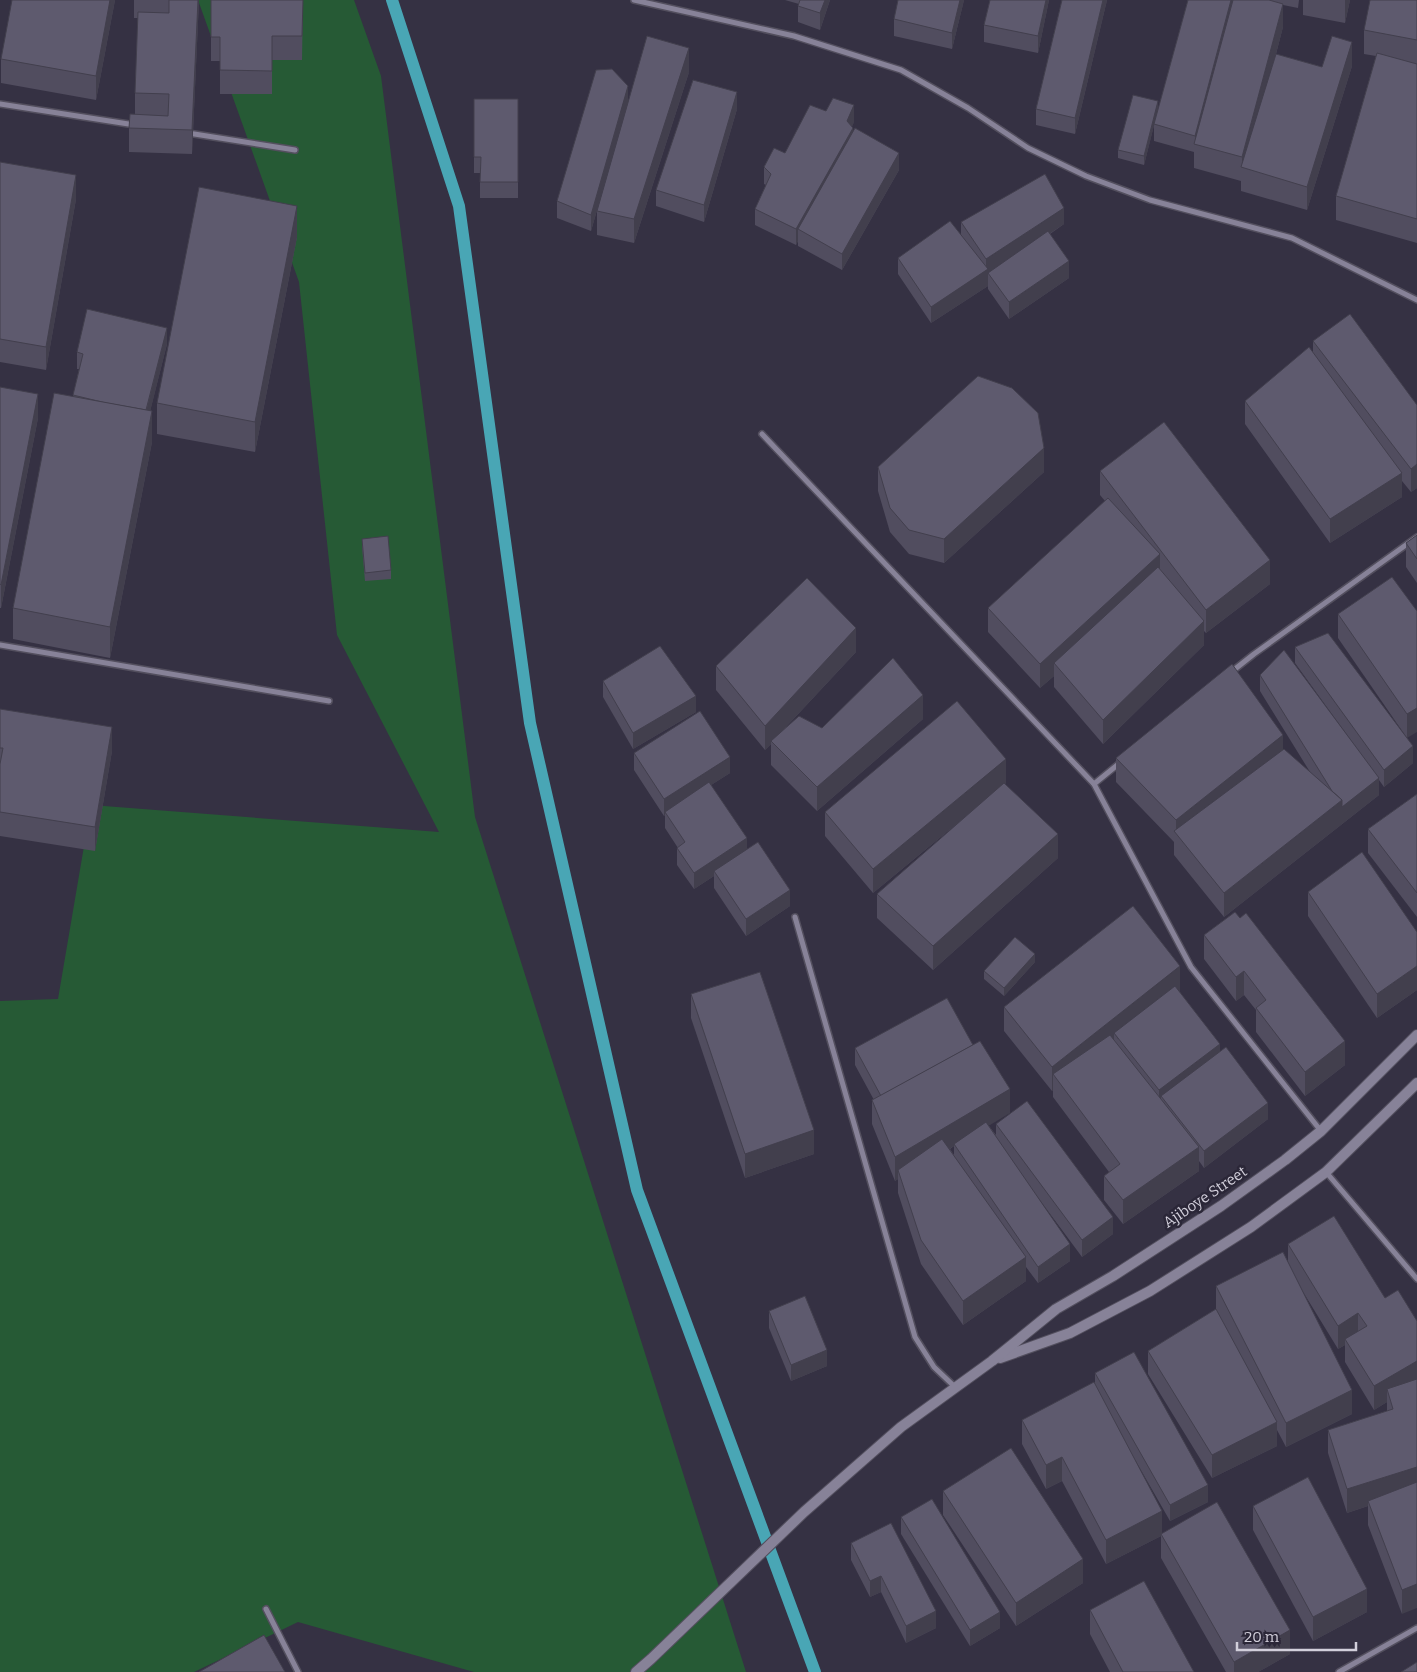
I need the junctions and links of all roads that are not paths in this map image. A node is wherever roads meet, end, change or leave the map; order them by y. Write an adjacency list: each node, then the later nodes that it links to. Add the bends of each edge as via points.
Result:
1 (634, 0): 6 (street, via 794,36 901,70 968,108 1028,148 1086,176 1150,200 1292,238)
2 (0, 104): 3 (street)
3 (138, 126)
4 (177, 132): 5 (street)
5 (295, 150)
6 (1417, 300)
7 (762, 434): 13 (street)
8 (1417, 538): 10 (street)
9 (0, 645): 11 (street)
10 (1223, 678)
11 (329, 701)
12 (1124, 759): 13 (street)
13 (1094, 784): 17 (street, via 1191,967)
14 (794, 917): 21 (street, via 915,1337 934,1367)
15 (1417, 1035): 17 (street, Ajiboye Street)
16 (1417, 1083): 18 (street, Ajiboye Street)
17 (1321, 1131): 20 (street, Ajiboye Street, via 1222,1206 1056,1309)
18 (1326, 1172): 19 (street); 20 (street, Ajiboye Street, via 1251,1227 1150,1291 1070,1333)
19 (1417, 1279)
20 (992, 1361): 21 (street, Ajiboye Street)
21 (955, 1387): 25 (street, Ajiboye Street, via 901,1427 804,1512)
22 (266, 1609): 24 (street)
23 (1417, 1628): 26 (street)
24 (298, 1672)
25 (636, 1672)
26 (1339, 1672)

